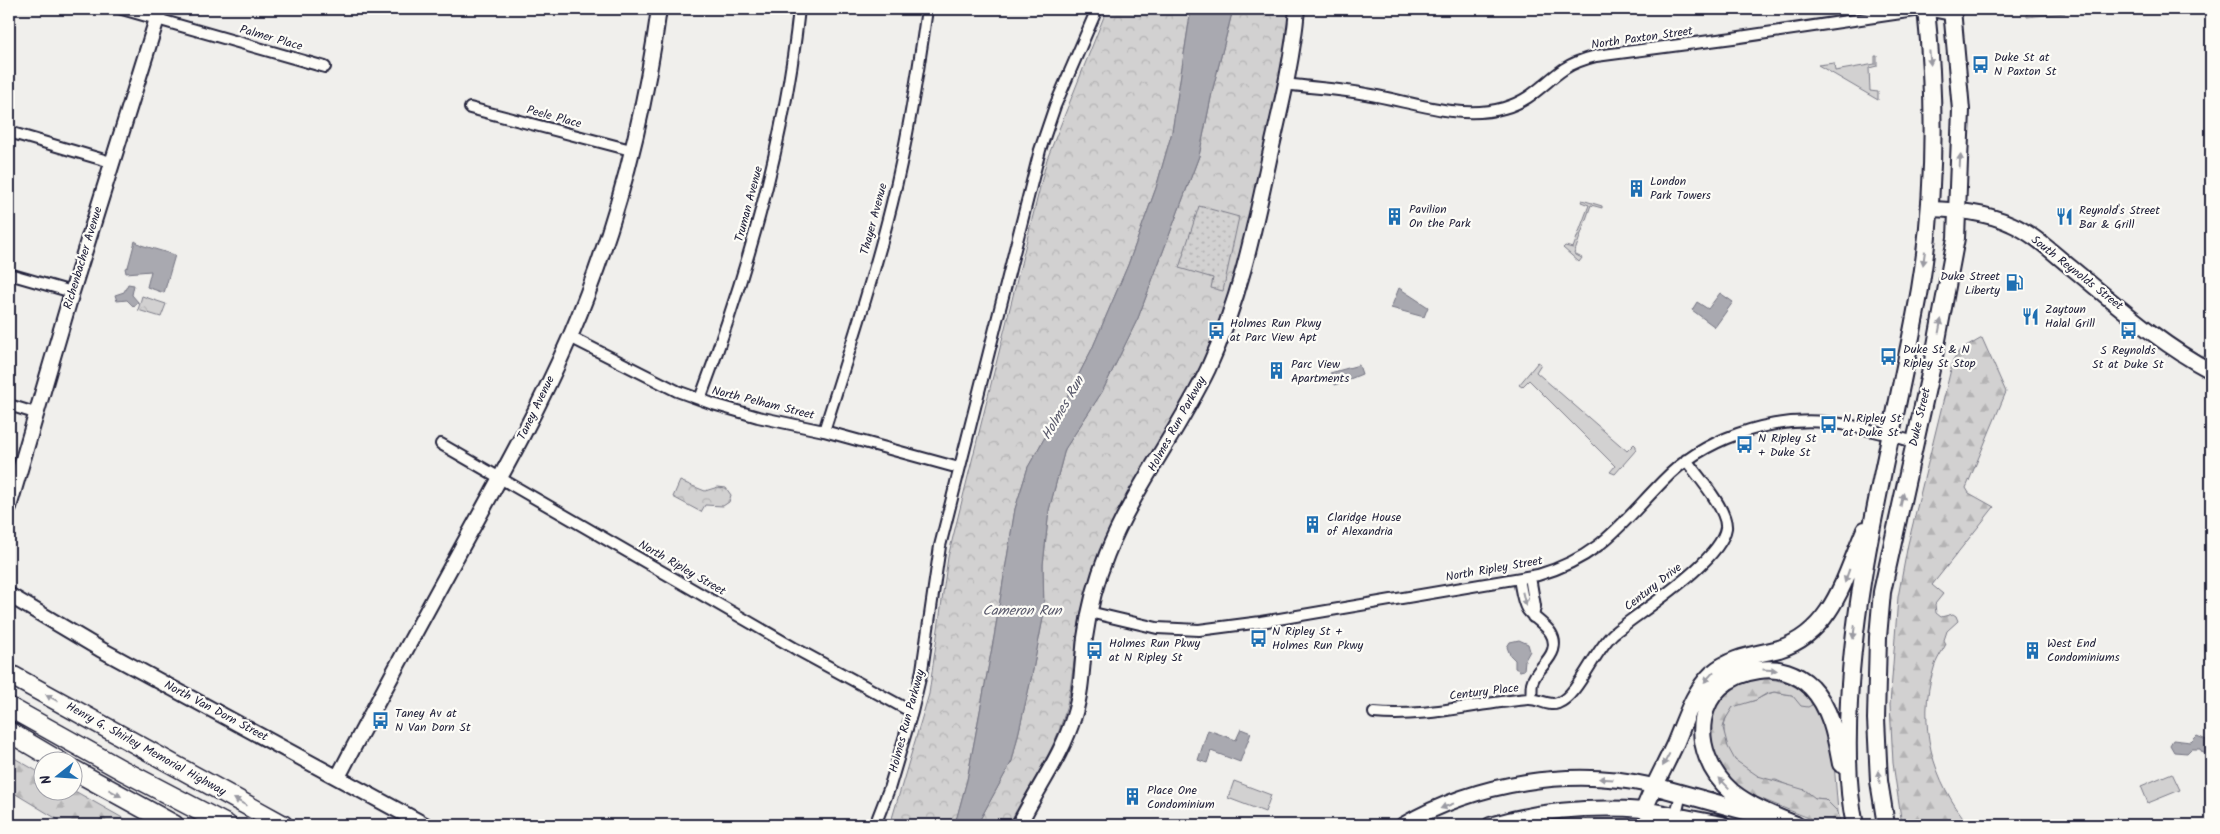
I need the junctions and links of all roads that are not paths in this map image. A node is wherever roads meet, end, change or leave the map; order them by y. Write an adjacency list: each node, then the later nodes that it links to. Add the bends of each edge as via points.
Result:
1 (122, 9): 10 (street, Palmer Place)
2 (659, 9): 15 (street, Taney Avenue, via 647,85)
3 (799, 9): 23 (street, Truman Avenue, via 789,84 763,204)
4 (926, 9): 26 (street, Thayer Avenue, via 913,102 892,203)
5 (1097, 9): 31 (street, Holmes Run Parkway, via 1055,106 1040,150)
6 (1298, 9): 12 (street, Holmes Run Parkway)
7 (1926, 9): 8 (street, North Paxton Street); 9 (street, North Paxton Street); 17 (main road, Duke Street, one-way to 17, via 1934,132)
8 (1884, 12): 12 (street, North Paxton Street, via 1596,56 1563,69 1528,98 1483,112 1446,110 1364,93)
9 (1952, 12): 18 (main road, Duke Street, one-way to 9, via 1961,110)
10 (158, 13): 11 (street, Palmer Place); 16 (street, Richenbacher Avenue)
11 (325, 67)
12 (1286, 84): 38 (street, Holmes Run Parkway, via 1251,248 1226,325 1195,396 1121,524 1101,571)
13 (470, 108): 15 (street, Peele Place)
14 (9, 132): 16 (street)
15 (631, 150): 21 (street, Taney Avenue, via 607,234)
16 (111, 162): 20 (street, Richenbacher Avenue)
17 (1929, 209): 18 (street, South Reynolds Street); 27 (main road, Duke Street, one-way to 27, via 1920,290)
18 (1958, 210): 22 (street, South Reynolds Street, via 1995,217 2025,232 2165,343); 28 (main road, Duke Street, one-way to 18, via 1948,287)
19 (9, 274): 20 (street)
20 (72, 292): 25 (street, Richenbacher Avenue)
21 (570, 337): 23 (street, North Pelham Street, via 677,391); 32 (street, Taney Avenue)
22 (2211, 371)
23 (700, 399): 26 (street, North Pelham Street, via 758,417)
24 (9, 405): 25 (street)
25 (38, 414): 34 (street, Richenbacher Avenue)
26 (824, 431): 31 (street, North Pelham Street)
27 (1890, 435): 28 (street, North Ripley Street); 30 (street, North Ripley Street, via 1825,422 1793,422 1737,434); 33 (main road, Duke Street)
28 (1915, 442): 66 (main road, Duke Street, one-way to 28, via 1877,748 1878,637 1882,592)
29 (441, 444): 32 (street, North Ripley Street)
30 (1686, 460): 35 (street, North Ripley Street, via 1611,538 1579,560); 41 (street, Century Drive, via 1724,516 1726,526 1719,542 1690,575 1612,635 1563,701 1555,704)
31 (959, 468): 43 (street, Holmes Run Parkway, via 935,568 922,670)
32 (500, 477): 43 (street, North Ripley Street, via 796,649); 48 (street, Taney Avenue)
33 (1878, 498): 49 (main road, one-way to 49, via 1843,586 1827,616 1790,644 1738,659 1714,672 1694,701); 53 (main road, Duke Street, one-way to 53, via 1854,633 1850,677 1848,749)
34 (9, 507)
35 (1530, 577): 36 (street, North Ripley Street); 39 (street, via 1535,606)
36 (1519, 579): 38 (street, North Ripley Street, via 1199,630 1157,628); 39 (street, Century Place, one-way to 39, via 1526,607)
37 (9, 595): 48 (street, North Van Dorn Street, via 100,649)
38 (1089, 612): 60 (street, Holmes Run Parkway, via 1075,714 1059,756)
39 (1533, 617): 41 (street, Century Place, via 1550,631 1553,650 1532,682)
40 (9, 674): 57 (highway, Henry G. Shirley Memorial Highway, one-way to 40)
41 (1531, 699): 44 (street, Century Place, via 1399,716)
42 (9, 707): 56 (highway)
43 (912, 712): 59 (street, Holmes Run Parkway)
44 (1374, 713)
45 (9, 732): 46 (highway)
46 (43, 752)
47 (82, 774): 55 (highway, one-way to 55)
48 (338, 777): 58 (street, North Van Dorn Street)
49 (1654, 786): 50 (main road); 51 (main road); 61 (street, one-way to 61, via 1627,780 1555,778 1486,791)
50 (1681, 793): 52 (street); 64 (main road)
51 (1644, 810): 52 (main road); 62 (street, via 1565,810)
52 (1675, 820): 54 (main road)
53 (1854, 822): 65 (main road, one-way to 53, via 1752,806 1733,792 1706,757 1702,729 1707,705 1721,686 1740,674 1770,668 1790,673 1812,689 1831,721)
54 (1709, 823): 63 (main road)
55 (174, 825)
56 (227, 825)
57 (283, 825)
58 (425, 825)
59 (875, 825)
60 (1019, 825)
61 (1403, 825)
62 (1490, 825)
63 (1722, 825)
64 (1791, 825)
65 (1796, 825)
66 (1886, 825)

